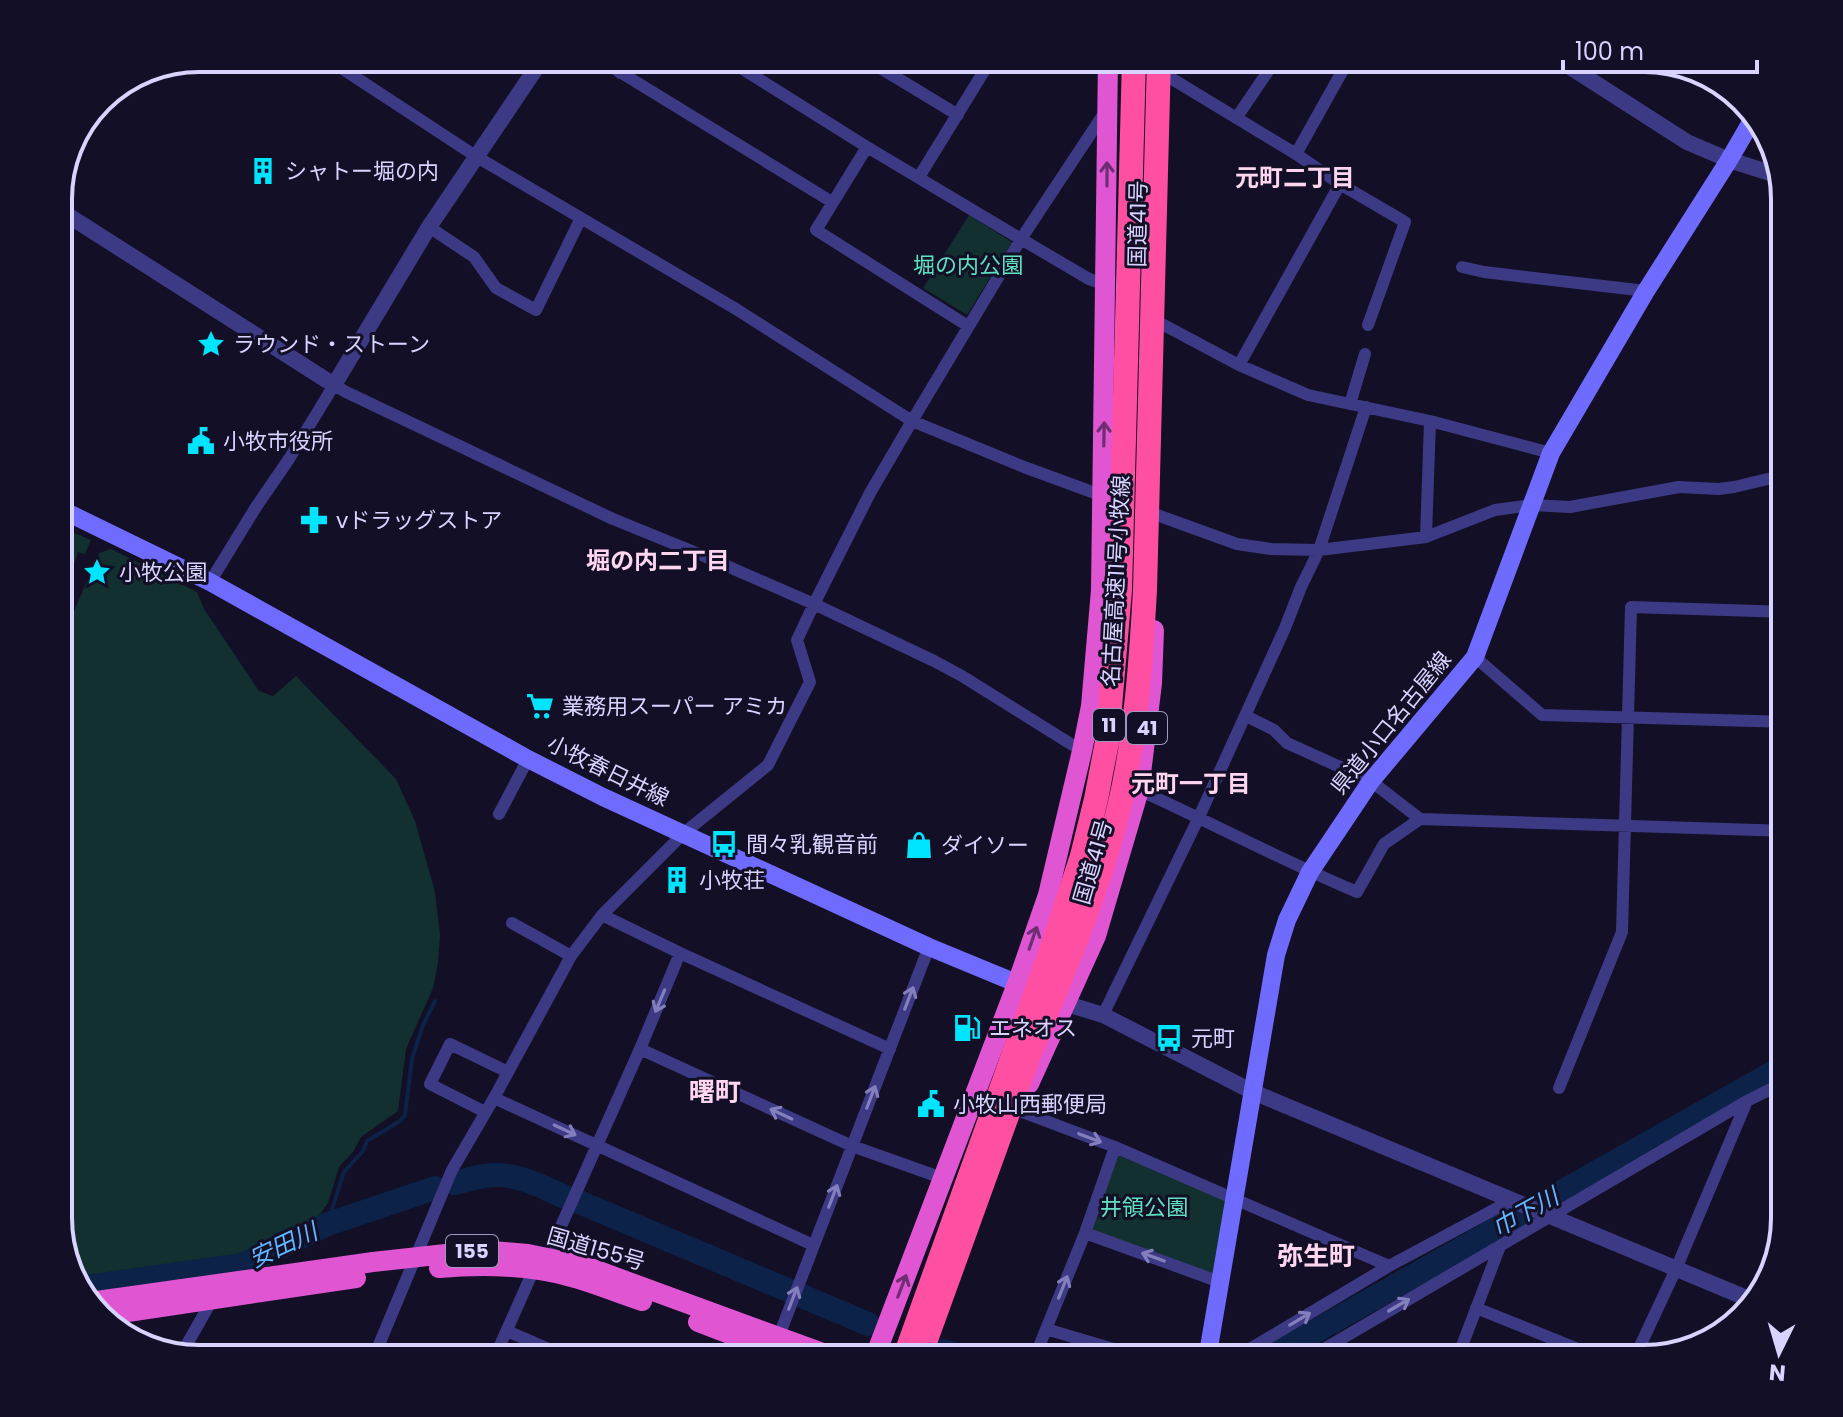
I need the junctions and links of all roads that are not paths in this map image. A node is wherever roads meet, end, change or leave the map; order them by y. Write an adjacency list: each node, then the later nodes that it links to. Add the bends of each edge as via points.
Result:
1 (347, 72): 22 (street)
2 (534, 72): 22 (street)
3 (747, 72): 20 (street)
4 (887, 72): 17 (street)
5 (984, 72): 17 (street)
6 (1108, 72): 16 (highway, 国道41号)
7 (1134, 72): 120 (highway, 名古屋高速11号小牧線 / 11, bridge, via 1122,560 1107,742 1082,856 1055,939)
8 (1161, 72): 81 (highway, bridge, via 1142,171 1132,564 1114,779 1091,873)
9 (1163, 72): 35 (highway, 国道41号 / 41)
10 (1163, 72): 81 (highway, 名古屋高速11号小牧線 / 11, bridge, via 1143,638 1130,745 1102,866)
11 (1176, 72): 18 (street)
12 (1268, 72): 18 (street)
13 (1342, 72): 21 (street)
14 (1578, 72): 23 (street, via 1687,142)
15 (620, 73): 27 (street)
16 (1107, 109): 31 (street); 33 (highway, 国道41号, one-way to 16)
17 (958, 115): 25 (street)
18 (1237, 117): 21 (street)
19 (1748, 127): 23 (main road, 県道小口名古屋線)
20 (867, 147): 25 (street); 27 (street)
21 (1296, 154): 26 (street)
22 (477, 157): 29 (street); 30 (street)
23 (1729, 160): 24 (street); 34 (main road, 県道小口名古屋線)
24 (1768, 172)
25 (919, 177): 31 (street)
26 (1340, 184): 36 (street, via 1405,222); 39 (street)
27 (832, 202): 37 (street, via 816,230)
28 (72, 218): 40 (street)
29 (581, 218): 30 (street, via 536,310 496,288 474,257); 43 (street)
30 (429, 227): 40 (street)
31 (1021, 239): 33 (street); 37 (street)
32 (1462, 267): 34 (street)
33 (1106, 285): 47 (highway, 国道41号, one-way to 33)
34 (1646, 291): 45 (main road, 県道小口名古屋線)
35 (1160, 323): 39 (street); 50 (highway, 国道41号 / 41)
36 (1368, 325)
37 (968, 326): 43 (street)
38 (1365, 354): 41 (street)
39 (1239, 365): 41 (street, via 1308,395)
40 (334, 385): 53 (street); 54 (street, via 613,519)
41 (1350, 404): 42 (street)
42 (1366, 407): 44 (street); 52 (street)
43 (912, 421): 47 (street); 54 (street)
44 (1430, 421): 45 (street); 51 (street)
45 (1551, 453): 48 (main road, 県道小口名古屋線)
46 (1771, 478): 48 (street, via 1719,489 1679,487 1570,507)
47 (1103, 496): 60 (highway, 国道41号, via 1101,590)
48 (1531, 505): 51 (street, via 1495,510); 56 (main road, 県道小口名古屋線)
49 (72, 515): 53 (main road, 小牧春日井線)
50 (1157, 515): 52 (street, via 1237,544); 63 (highway, 国道41号 / 41, via 1152,683)
51 (1426, 537): 52 (street)
52 (1319, 550): 57 (street)
53 (210, 582): 61 (main road, 小牧春日井線)
54 (814, 604): 60 (street, via 953,671); 69 (street, via 797,640 810,682 768,765)
55 (1771, 612): 58 (street, via 1631,607)
56 (1475, 657): 58 (street, via 1542,715); 62 (main road, 県道小口名古屋線)
57 (1246, 716): 62 (street, via 1287,743); 65 (street)
58 (1627, 717): 59 (street); 67 (street)
59 (1771, 722)
60 (1082, 751): 76 (highway, 国道41号, one-way to 60, via 1048,895)
61 (528, 759): 64 (street); 69 (main road, 小牧春日井線)
62 (1371, 781): 66 (street); 70 (main road, 県道小口名古屋線)
63 (1139, 790): 65 (street); 77 (highway, 国道41号 / 41, via 1096,936)
64 (499, 814)
65 (1199, 817): 70 (street); 78 (street)
66 (1420, 819): 67 (street); 70 (street, via 1384,844 1357,892)
67 (1625, 826): 68 (street); 83 (street, via 1622,932)
68 (1771, 831)
69 (684, 833): 71 (street); 73 (main road, 小牧春日井線)
70 (1310, 872): 85 (main road, 県道小口名古屋線, via 1276,955)
71 (602, 915): 74 (street); 75 (street)
72 (512, 923): 75 (street)
73 (929, 947): 76 (main road, 小牧春日井線); 80 (street, one-way to 73)
74 (680, 953): 79 (street, one-way to 79); 80 (street)
75 (571, 956): 82 (street)
76 (1017, 984): 77 (main road, 小牧春日井線); 93 (highway, 国道41号)
77 (1067, 1004): 78 (street); 88 (highway, 国道41号 / 41)
78 (1103, 1015): 85 (street)
79 (640, 1049): 90 (street); 91 (street, one-way to 79)
80 (890, 1049): 91 (street, one-way to 80)
81 (1028, 1058): 121 (highway, 名古屋高速11号小牧線 / 11)
82 (508, 1072): 86 (street); 89 (street, via 450,1044 430,1084)
83 (1559, 1088)
84 (1771, 1089): 87 (street)
85 (1253, 1092): 94 (main road, 県道小口名古屋線); 95 (street)
86 (494, 1098): 89 (street); 90 (street, one-way to 90)
87 (1747, 1101): 96 (street); 103 (street)
88 (1017, 1110): 92 (street, one-way to 92); 122 (highway, 国道41号 / 41)
89 (485, 1112): 100 (street, via 452,1170)
90 (596, 1145): 98 (street); 101 (street)
91 (852, 1146): 93 (street); 98 (street, one-way to 91)
92 (1115, 1147): 94 (street); 97 (street)
93 (942, 1178): 119 (highway, 国道41号, one-way to 93)
94 (1235, 1198): 102 (street); 104 (main road, 県道小口名古屋線)
95 (1512, 1200): 96 (street); 102 (street)
96 (1551, 1217): 99 (street); 103 (street)
97 (1085, 1233): 104 (street, one-way to 97); 110 (street, one-way to 97)
98 (813, 1245): 118 (street, one-way to 98)
99 (1500, 1246): 108 (street); 127 (street, one-way to 99)
100 (411, 1264): 101 (highway, 国道155号 / 155, via 482,1250); 106 (highway, 国道155号 / 155); 107 (highway, 国道155号 / 155); 114 (street)
101 (541, 1266): 111 (street); 117 (highway, 国道155号 / 155, via 585,1266)
102 (1389, 1266): 126 (street, one-way to 102)
103 (1676, 1269): 105 (street); 131 (street)
104 (1220, 1282): 125 (main road, 県道小口名古屋線)
105 (1743, 1297)
106 (103, 1300)
107 (212, 1300): 109 (highway, 国道155号 / 155); 113 (street)
108 (1476, 1308): 112 (street); 128 (street)
109 (116, 1314)
110 (1046, 1329): 123 (street); 124 (street)
111 (507, 1331): 115 (street); 116 (street)
112 (1559, 1341): 129 (street); 130 (street)
113 (187, 1344)
114 (379, 1345)
115 (500, 1345)
116 (540, 1345)
117 (765, 1345)
118 (776, 1345)
119 (879, 1345)
120 (909, 1345)
121 (924, 1345)
122 (931, 1345)
123 (1040, 1345)
124 (1100, 1345)
125 (1209, 1345)
126 (1256, 1345)
127 (1331, 1345)
128 (1462, 1345)
129 (1557, 1345)
130 (1569, 1345)
131 (1641, 1345)

